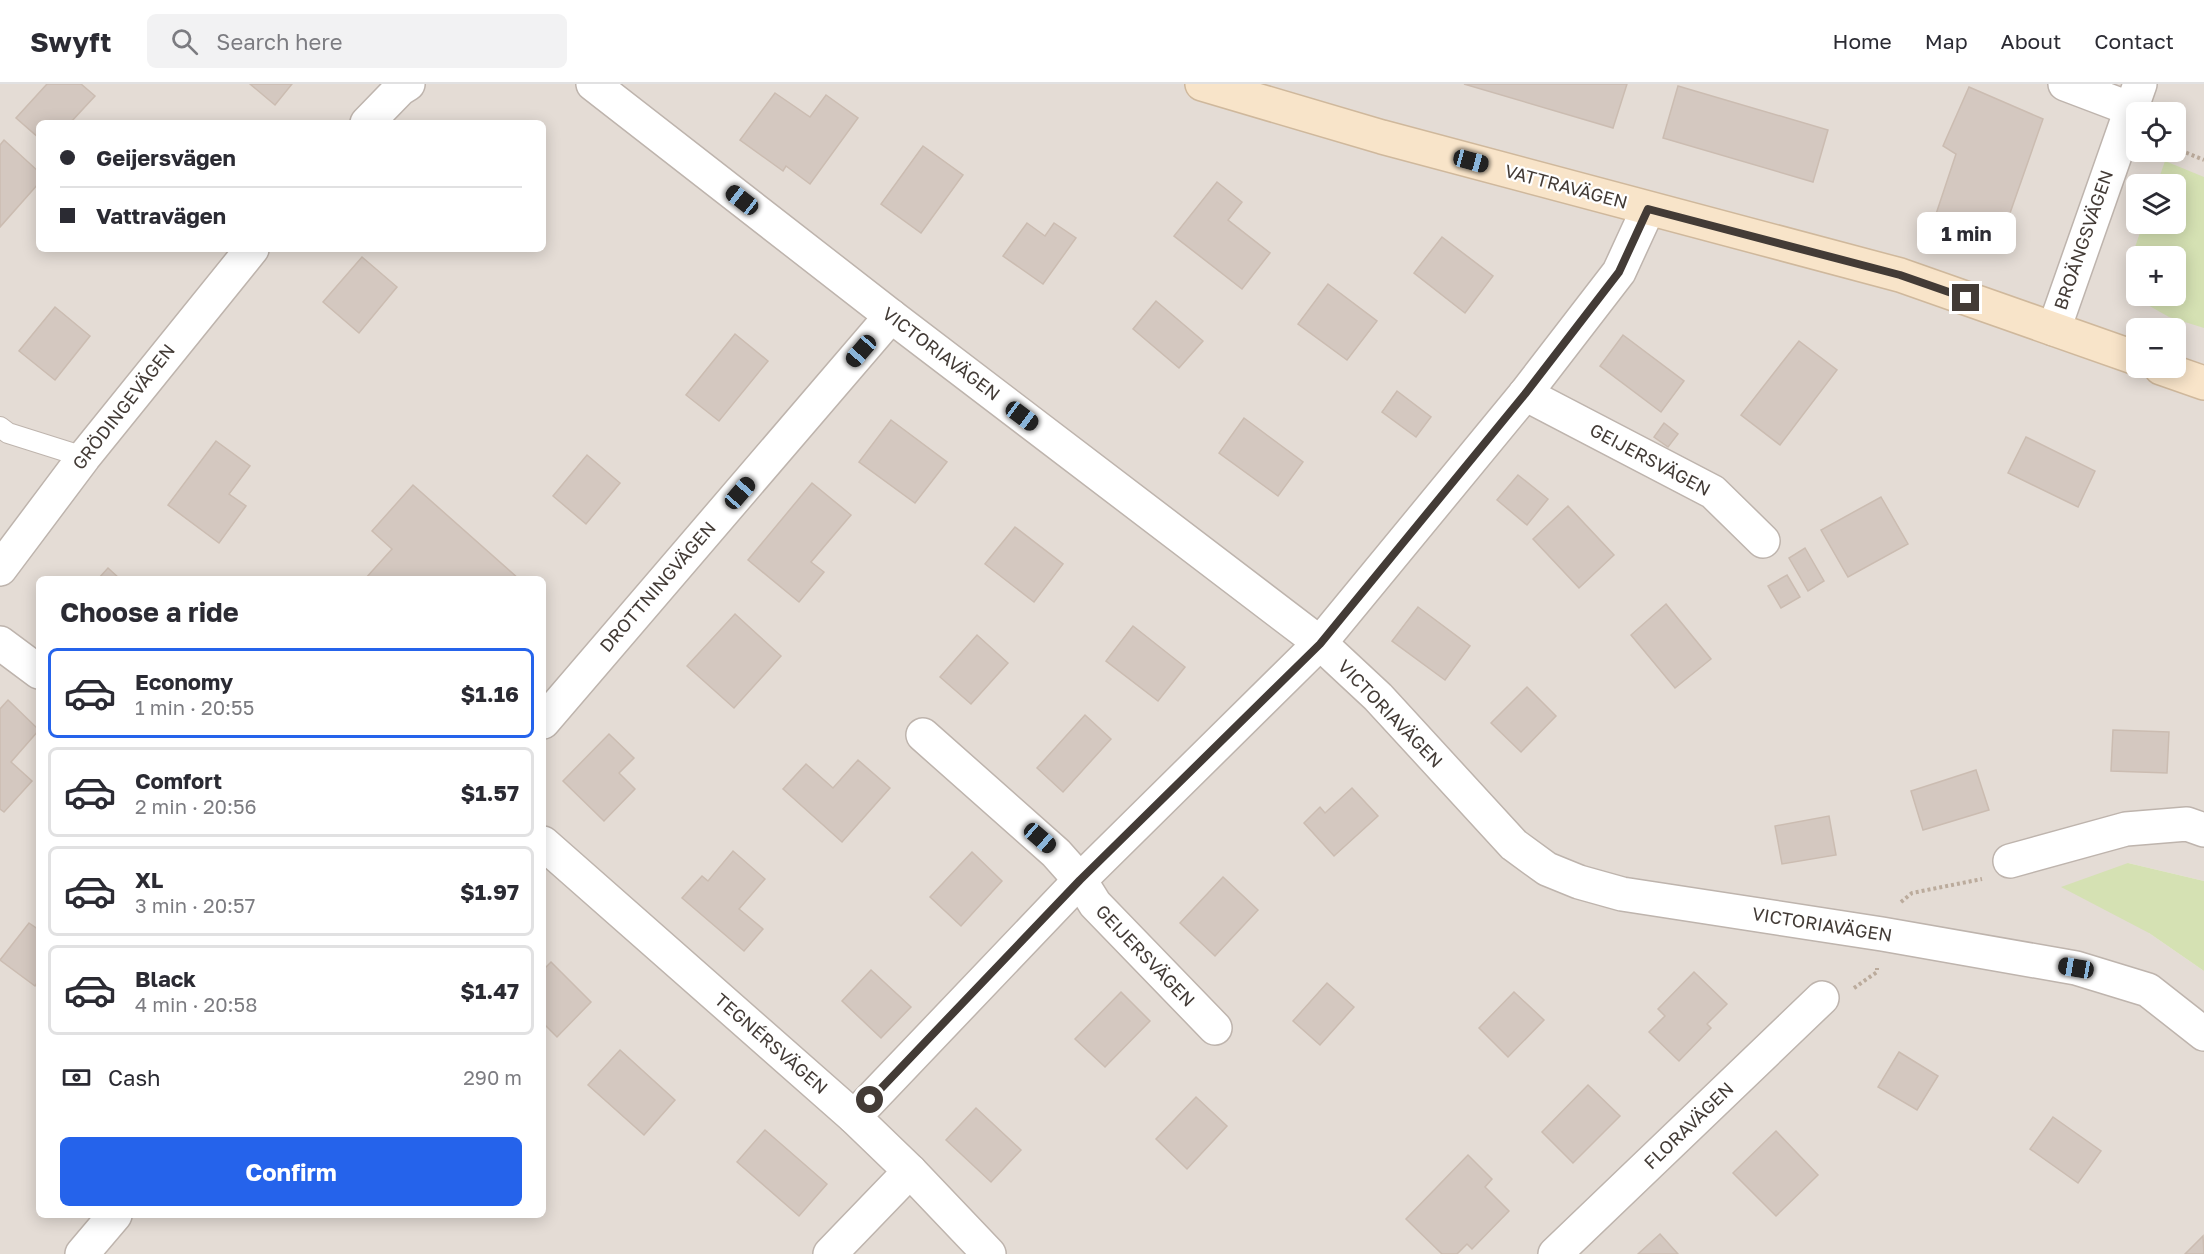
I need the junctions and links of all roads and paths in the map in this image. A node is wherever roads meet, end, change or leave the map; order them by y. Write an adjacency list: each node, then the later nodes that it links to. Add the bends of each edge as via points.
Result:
1 (408, 84): 6 (street)
2 (593, 84): 11 (street, VICTORIAVÄGEN)
3 (1202, 84): 9 (street, VATTRAVÄGEN)
4 (2065, 84): 5 (street)
5 (2135, 97): 12 (street, BROÄNGSVÄGEN)
6 (370, 120)
7 (2186, 153): 8 (path)
8 (2204, 160)
9 (1648, 209): 12 (street, VATTRAVÄGEN, via 1900,275); 16 (street, via 1619,272)
10 (250, 252): 18 (street, GRÖDINGEVÄGEN)
11 (891, 316): 22 (street, VICTORIAVÄGEN); 24 (street, DROTTNINGVÄGEN)
12 (2054, 329): 13 (street, VATTRAVÄGEN)
13 (2126, 354)
14 (2186, 377): 15 (street)
15 (2204, 383)
16 (1525, 394): 19 (street, GEIJERSVÄGEN, via 1713,492); 22 (street)
17 (3, 435): 18 (lane)
18 (84, 457): 20 (street, GRÖDINGEVÄGEN)
19 (1763, 541)
20 (0, 569)
21 (0, 643): 23 (street)
22 (1320, 644): 29 (street); 30 (street, VICTORIAVÄGEN, via 1378,697 1514,845 1547,869 1622,894)
23 (36, 670)
24 (546, 718)
25 (923, 735): 29 (street, GEIJERSVÄGEN, via 1056,853)
26 (2204, 830): 28 (street, via 2187,824 2126,830)
27 (546, 846): 34 (street, TEGNÉRSVÄGEN)
28 (2010, 861): 30 (path, via 2017,872 1912,893 1888,913)
29 (1080, 880): 32 (street, GEIJERSVÄGEN, via 1095,904); 34 (street)
30 (1882, 934): 31 (path, via 1877,972 1831,1005); 33 (street, VICTORIAVÄGEN, via 2076,968 2148,990)
31 (1822, 998): 40 (street, FLORAVÄGEN)
32 (1215, 1029)
33 (2204, 1034)
34 (854, 1117): 35 (street, TEGNÉRSVÄGEN)
35 (909, 1171): 38 (street); 39 (street, TEGNÉRSVÄGEN)
36 (112, 1218): 37 (street)
37 (82, 1254)
38 (830, 1254)
39 (989, 1254)
40 (1555, 1254)

